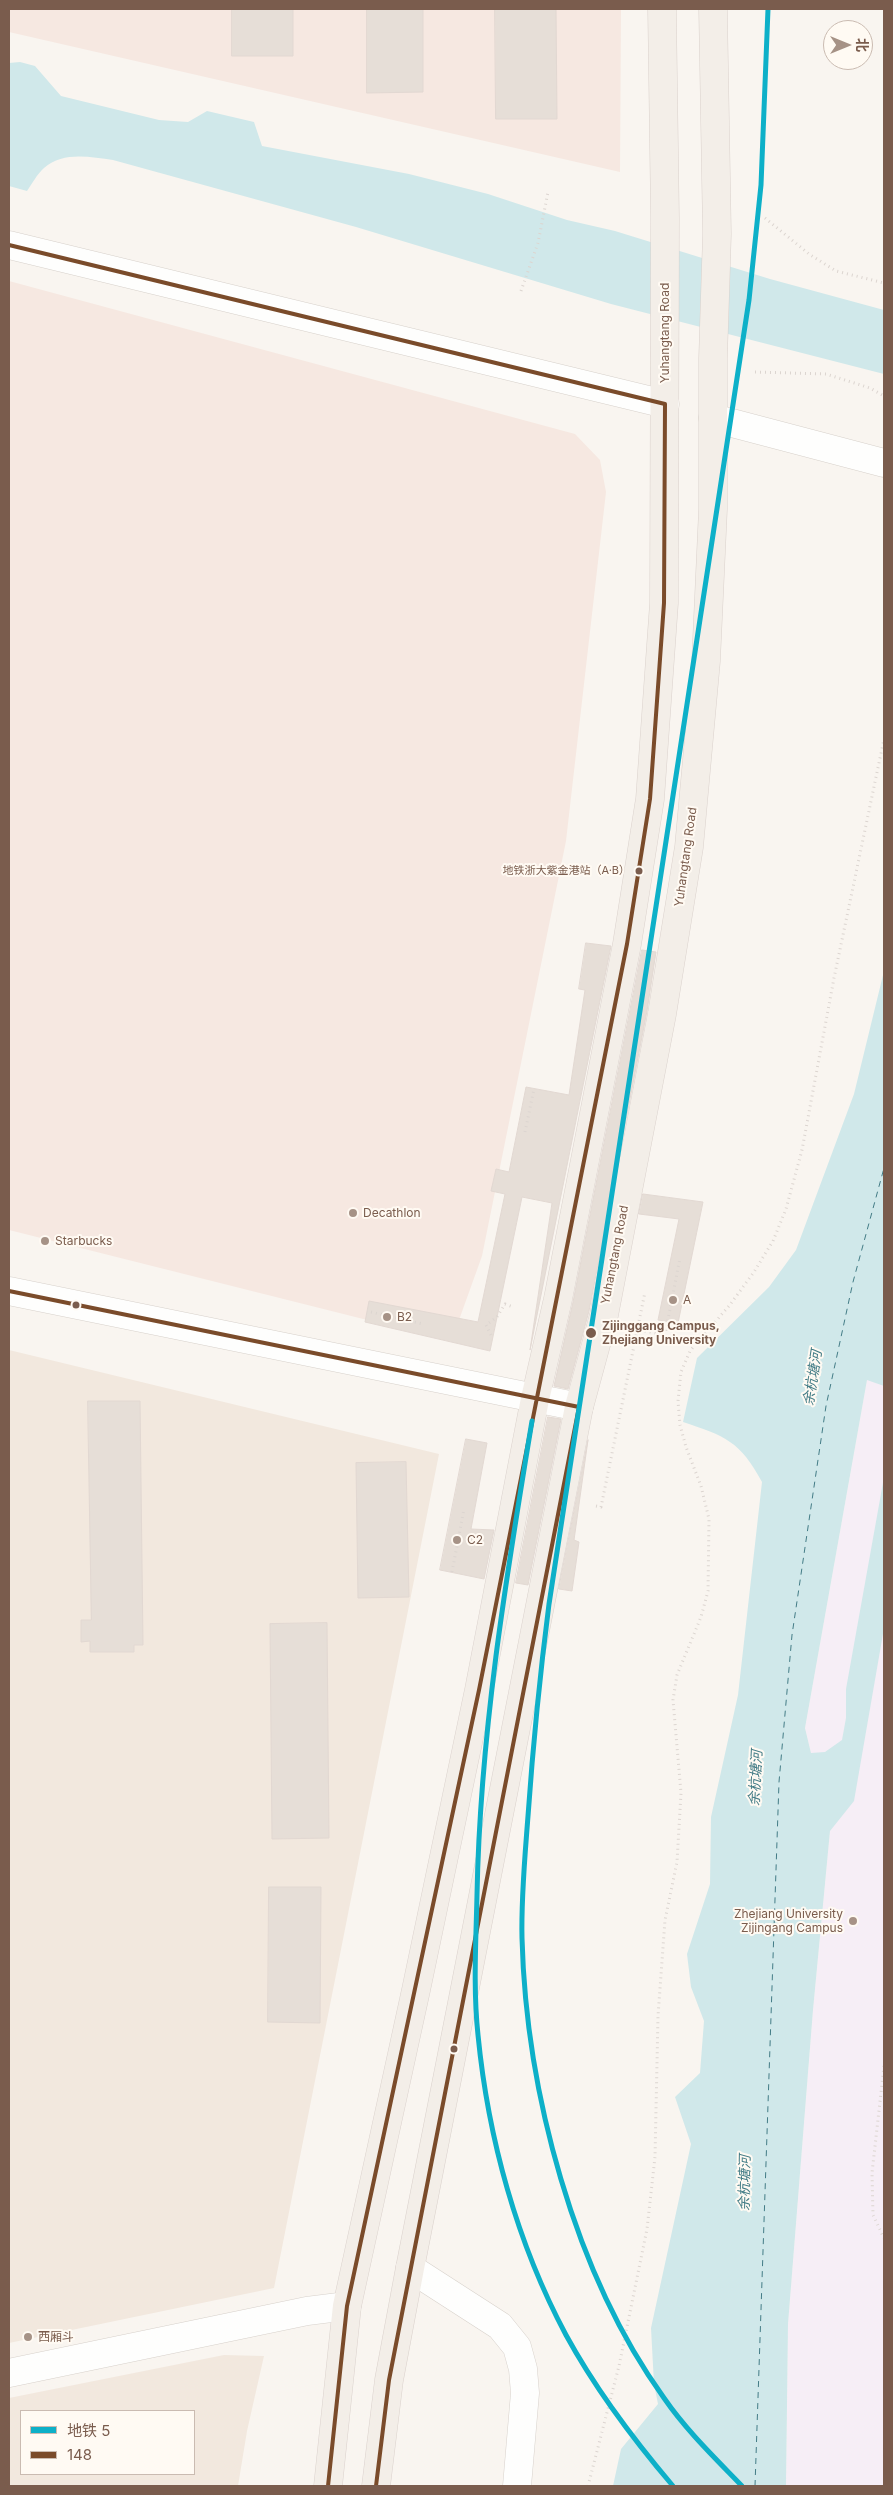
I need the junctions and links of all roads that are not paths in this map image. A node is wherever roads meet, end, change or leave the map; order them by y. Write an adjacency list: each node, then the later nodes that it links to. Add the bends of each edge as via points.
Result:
1 (662, 9): 4 (main road, Yuhangtang Road)
2 (713, 9): 5 (main road, Yuhangtang Road, via 717,234)
3 (9, 245): 4 (street)
4 (665, 404): 8 (main road, Yuhangtang Road, via 664,603 650,799 623,963 558,1299)
5 (713, 418): 6 (street); 9 (main road, Yuhangtang Road, via 713,510 706,662 689,847 662,1014 611,1276)
6 (884, 463)
7 (9, 1291): 8 (street)
8 (535, 1399): 9 (street); 11 (main road, Yuhangtang Road, via 477,1699)
9 (579, 1408): 10 (main road, Yuhangtang Road)
10 (410, 2268): 14 (main road, Yuhangtang Road, via 389,2380); 15 (street, via 500,2326 517,2347 525,2394)
11 (347, 2306): 12 (street, via 297,2313); 13 (main road, Yuhangtang Road)
12 (9, 2373)
13 (328, 2486)
14 (376, 2486)
15 (518, 2486)

